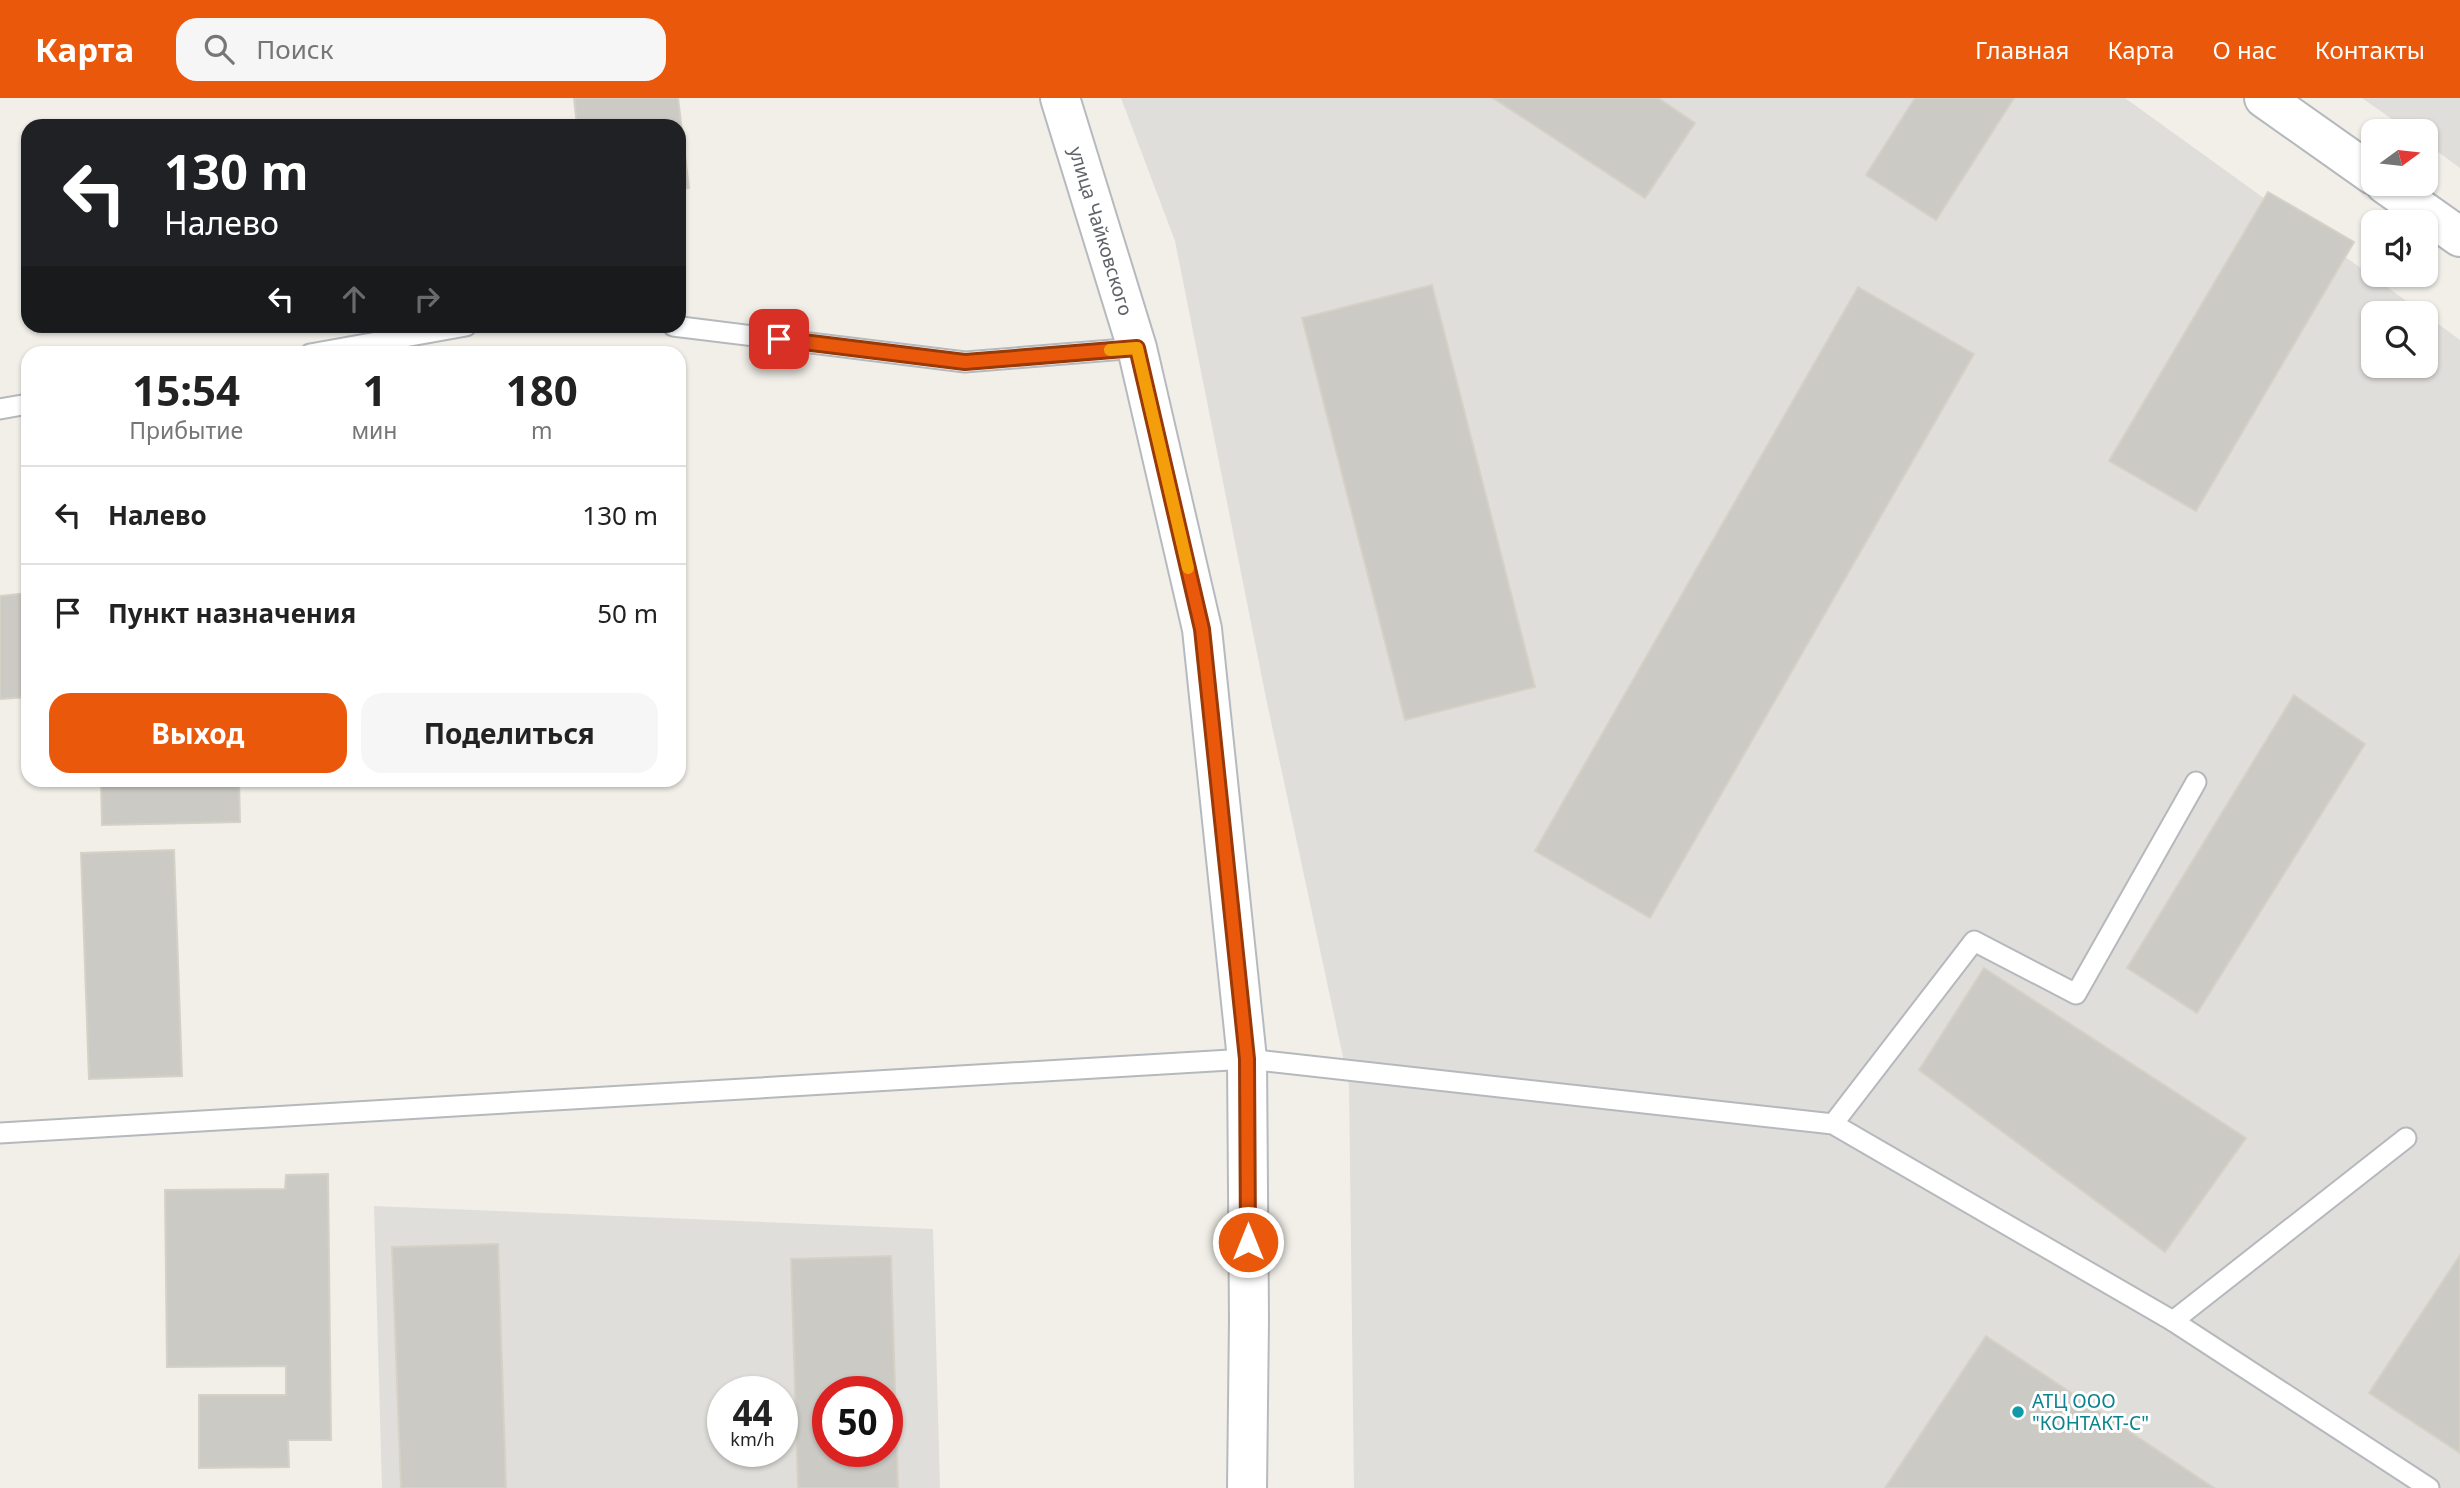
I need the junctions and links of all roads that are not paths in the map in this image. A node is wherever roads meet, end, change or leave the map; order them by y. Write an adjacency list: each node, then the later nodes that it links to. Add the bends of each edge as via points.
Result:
1 (1060, 98): 9 (main road, улица Чайковского)
2 (2264, 98): 3 (main road)
3 (2361, 167)
4 (2402, 196): 5 (main road)
5 (2460, 237)
6 (686, 328): 9 (lane, via 965,362)
7 (427, 333): 8 (lane)
8 (355, 346)
9 (1137, 348): 13 (main road, улица Чайковского, via 1202,629)
10 (21, 405): 11 (lane)
11 (0, 409)
12 (2196, 782): 14 (lane, via 2076,994 1974,941)
13 (1247, 1059): 14 (lane); 15 (lane); 18 (main road, улица Чайковского)
14 (1833, 1124): 17 (lane)
15 (0, 1133)
16 (2406, 1138): 17 (lane)
17 (2173, 1321): 19 (lane)
18 (1247, 1488)
19 (2429, 1488)

